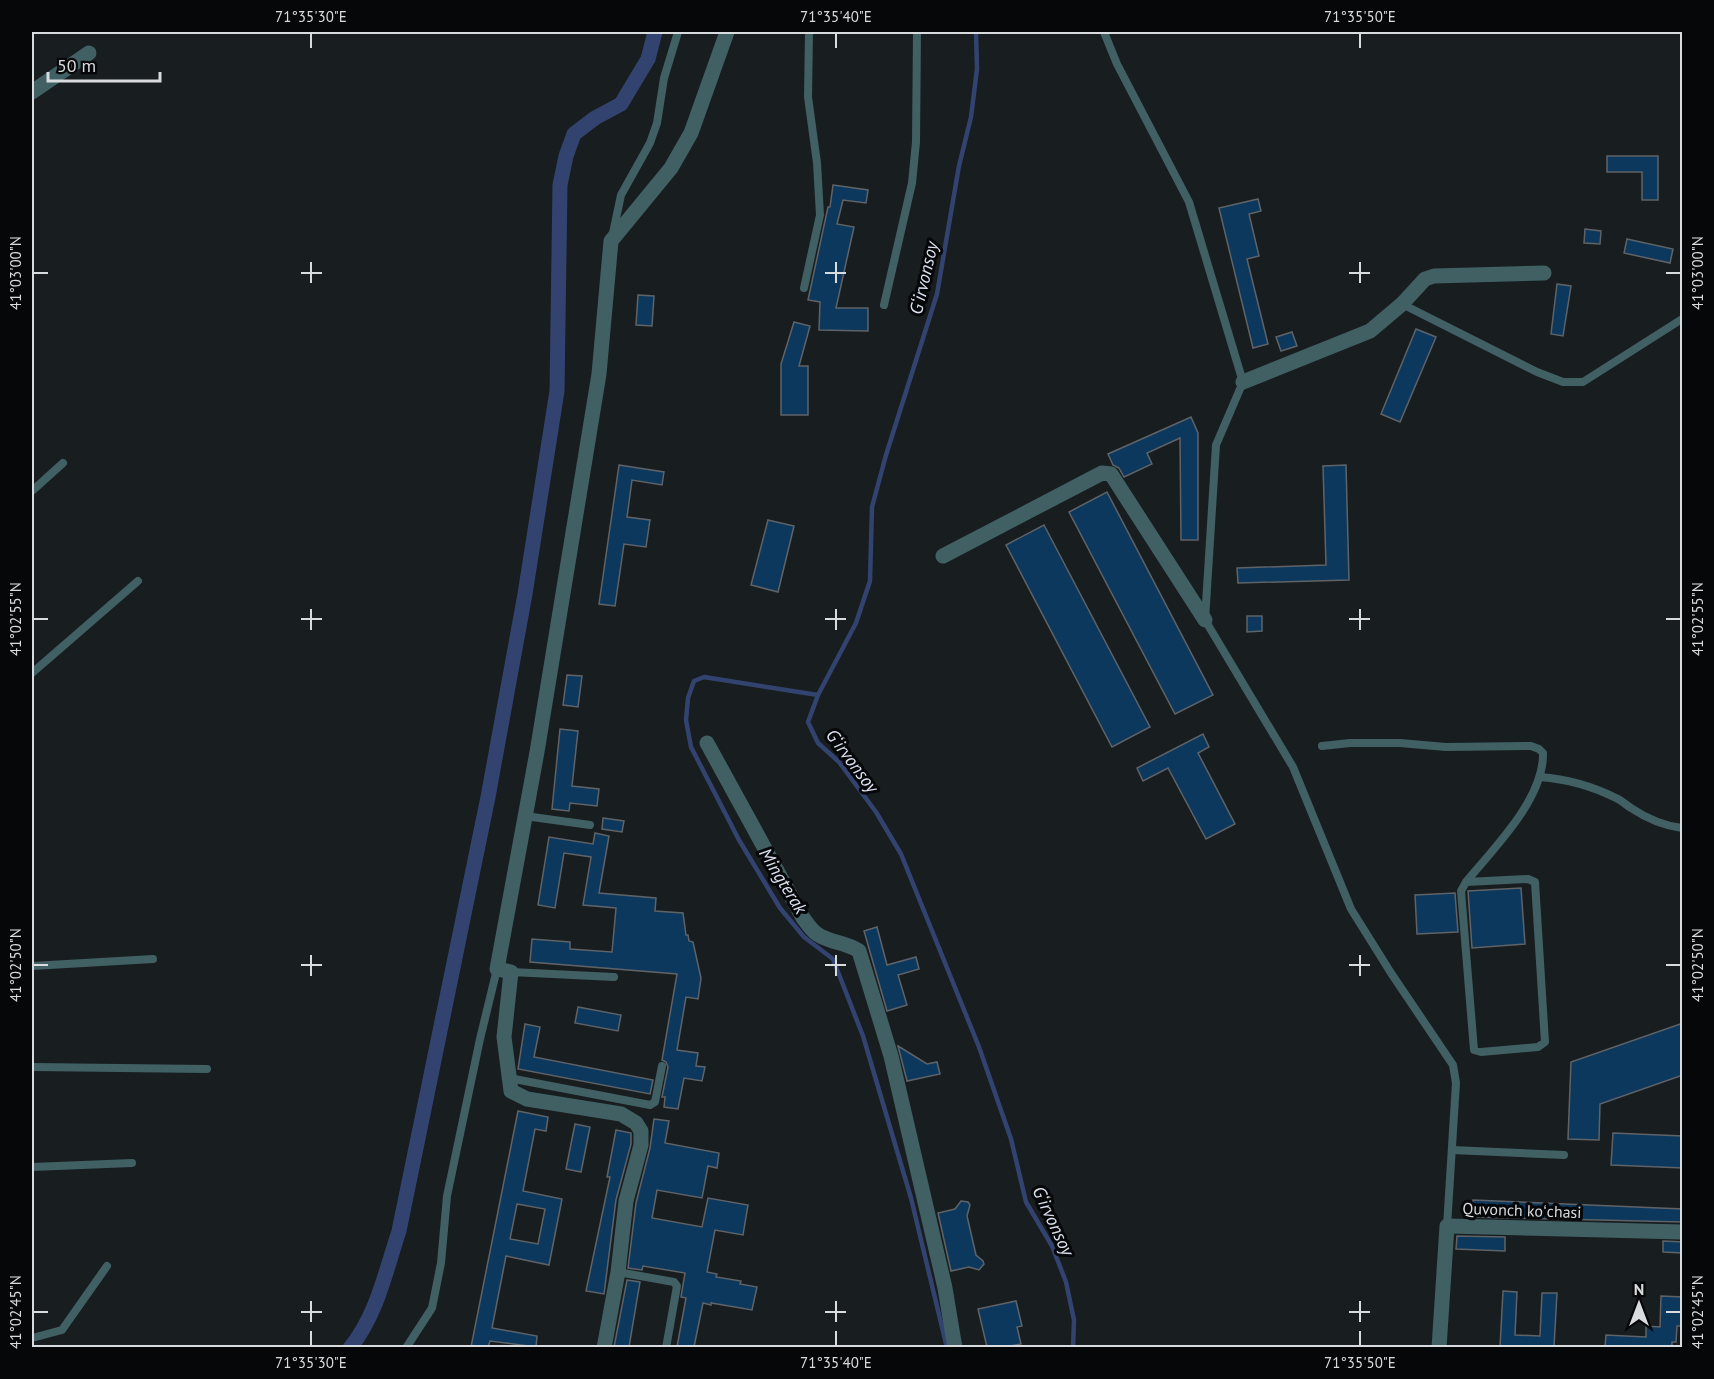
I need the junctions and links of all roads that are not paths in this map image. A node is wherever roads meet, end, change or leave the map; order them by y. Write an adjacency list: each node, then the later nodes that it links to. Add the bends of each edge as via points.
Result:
1 (678, 32): 8 (lane, via 664,78 657,123 621,195)
2 (727, 32): 8 (street, via 691,133 671,168)
3 (809, 32): 10 (lane, via 808,97 820,215)
4 (917, 32): 12 (lane, via 912,183)
5 (1104, 32): 14 (lane, via 1189,202)
6 (89, 53): 7 (street)
7 (32, 92)
8 (611, 241): 24 (street, via 599,374)
9 (1544, 273): 11 (street, via 1434,276 1425,279)
10 (804, 288)
11 (1402, 304): 13 (lane, via 1563,382 1583,382); 14 (street, via 1370,331)
12 (884, 305)
13 (1683, 319)
14 (1242, 382): 19 (lane, via 1216,445)
15 (63, 463): 16 (lane)
16 (32, 491)
17 (943, 556): 19 (street, via 1102,473 1111,474)
18 (138, 581): 20 (lane)
19 (1205, 620): 36 (lane, via 1293,766 1351,909 1453,1065 1456,1083)
20 (32, 673)
21 (706, 743): 48 (street, via 803,918 815,933 859,951 891,1056)
22 (1322, 746): 23 (lane, via 1530,746 1543,753)
23 (1540, 777): 26 (lane, via 1562,778 1583,785 1618,798 1647,817); 27 (lane, via 1510,829)
24 (525, 816): 25 (lane); 30 (street)
25 (590, 825)
26 (1683, 828)
27 (1466, 882): 27 (lane, via 1535,882 1545,1042 1538,1047 1474,1050 1461,891)
28 (153, 958): 29 (lane)
29 (32, 966)
30 (504, 971): 31 (lane); 35 (street, via 504,1037); 45 (lane, via 480,1039 447,1196 432,1308)
31 (614, 977)
32 (662, 1066): 35 (lane, via 655,1102 650,1105)
33 (32, 1067): 34 (lane)
34 (207, 1070)
35 (509, 1078): 43 (street, via 511,1091 527,1099 621,1114 641,1131 626,1201)
36 (1452, 1150): 37 (lane); 40 (lane)
37 (1564, 1155)
38 (132, 1163): 39 (lane)
39 (32, 1167)
40 (1447, 1226): 41 (street, Quvonch koʻchasi); 49 (street, Quvonch koʻchasi)
41 (1683, 1232)
42 (106, 1266): 44 (lane, via 62,1330)
43 (618, 1272): 46 (street); 47 (lane, via 674,1282 677,1286)
44 (32, 1338)
45 (406, 1347)
46 (604, 1347)
47 (666, 1347)
48 (955, 1347)
49 (1439, 1347)

